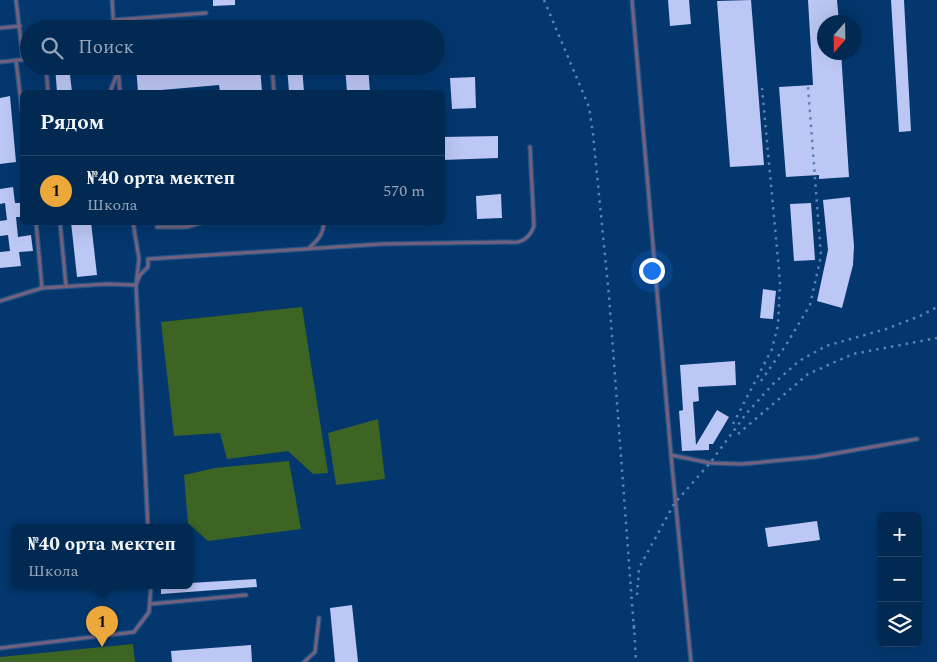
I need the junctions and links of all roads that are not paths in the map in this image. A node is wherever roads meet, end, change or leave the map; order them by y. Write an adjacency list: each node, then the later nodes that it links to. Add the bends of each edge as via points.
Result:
1 (16, 0): 6 (lane)
2 (112, 0): 5 (lane)
3 (632, 0): 35 (lane)
4 (206, 13): 5 (lane)
5 (114, 20)
6 (20, 26): 7 (lane)
7 (0, 28)
8 (16, 60): 9 (lane); 10 (lane); 19 (lane)
9 (20, 60)
10 (0, 62)
11 (47, 75): 15 (lane)
12 (116, 75): 16 (lane)
13 (119, 75): 17 (lane)
14 (273, 75): 18 (lane)
15 (48, 90)
16 (111, 90)
17 (120, 90)
18 (274, 90)
19 (20, 94)
20 (530, 147): 27 (lane, via 534,226 522,241)
21 (36, 225): 32 (lane)
22 (60, 225): 31 (lane)
23 (133, 225): 28 (lane)
24 (193, 225): 26 (lane)
25 (324, 225): 27 (lane, via 323,233)
26 (157, 227)
27 (309, 249): 29 (lane)
28 (139, 259): 29 (lane); 30 (lane)
29 (148, 259): 30 (lane, via 148,267)
30 (136, 285): 31 (lane); 36 (lane)
31 (66, 286): 32 (lane)
32 (42, 288): 33 (lane)
33 (0, 301)
34 (918, 440): 35 (lane, via 815,457 742,464 710,463)
35 (671, 455): 43 (lane)
36 (148, 524)
37 (151, 589): 39 (lane)
38 (246, 595): 39 (lane)
39 (150, 604): 41 (lane, via 149,612 134,632)
40 (319, 618): 42 (lane, via 315,652)
41 (0, 648)
42 (304, 662)
43 (691, 662)

